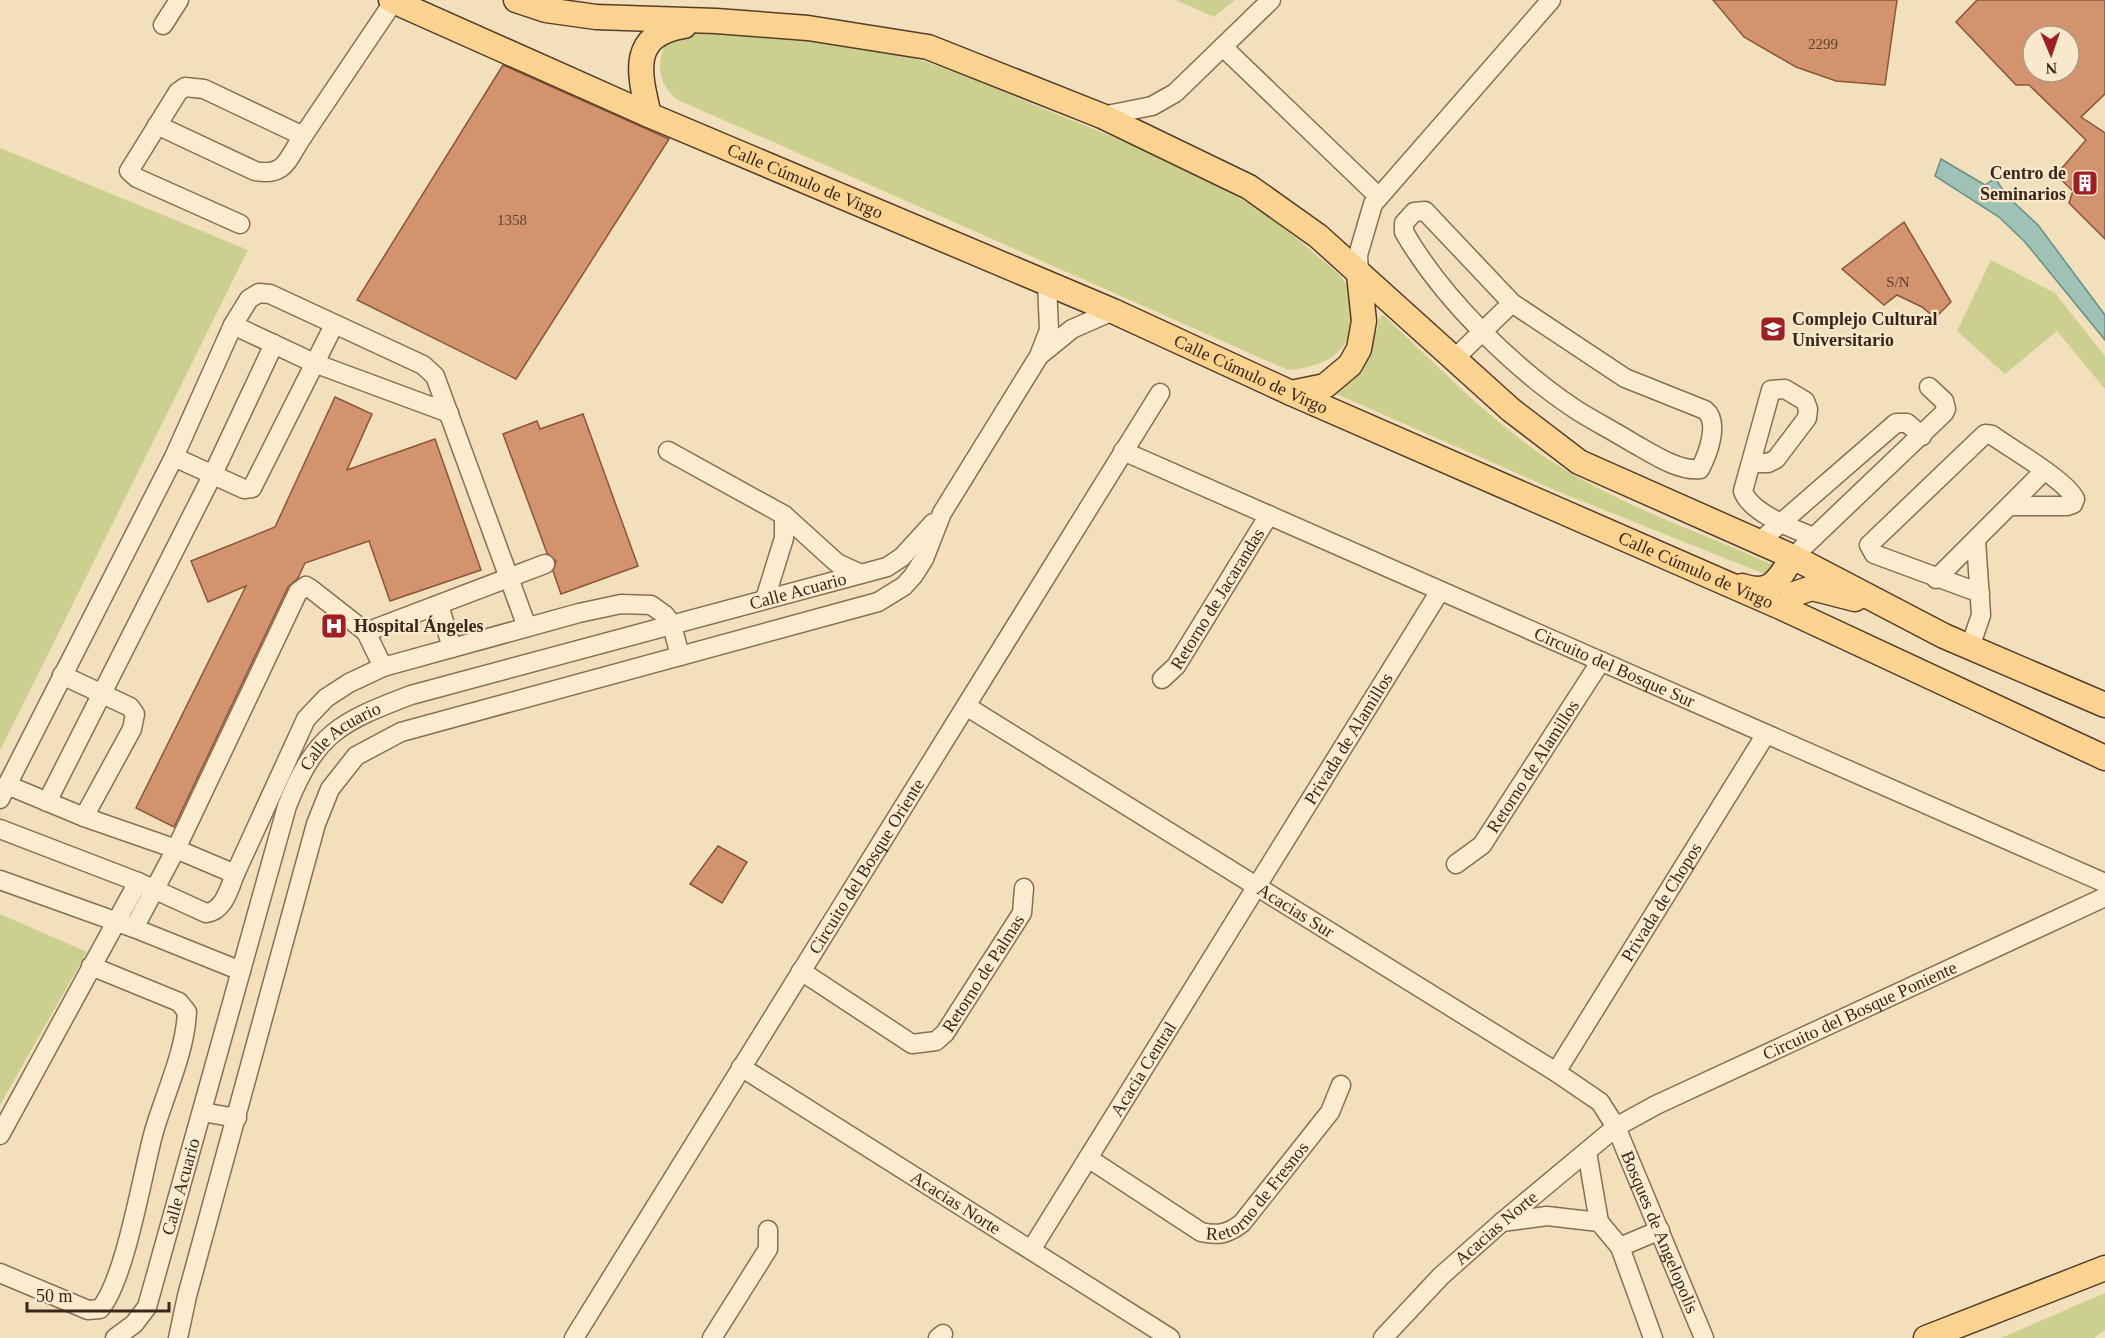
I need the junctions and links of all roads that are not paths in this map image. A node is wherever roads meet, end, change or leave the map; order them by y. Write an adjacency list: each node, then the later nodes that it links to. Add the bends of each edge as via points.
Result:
1 (179, 0): 7 (street)
2 (516, 0): 6 (main road, via 546,10 596,17)
3 (1271, 0): 8 (street)
4 (1551, 0): 13 (street)
5 (393, 1): 9 (main road, Calle Cúmulo de Virgo); 12 (street)
6 (716, 21): 9 (main road, via 673,28 654,37 643,50 640,69); 10 (main road, via 808,28 928,47)
7 (163, 25)
8 (1223, 47): 10 (street, via 1174,93 1152,106); 13 (street)
9 (649, 115): 16 (main road, Calle Cúmulo de Virgo)
10 (1102, 116): 15 (main road, via 1249,187 1318,236)
11 (158, 125): 12 (street, via 255,171 270,174 279,171); 12 (street, via 178,92 194,86); 14 (street, via 129,171)
12 (303, 136)
13 (1379, 197): 15 (street, via 1372,204 1358,255)
14 (240, 224)
15 (1359, 274): 24 (main road); 28 (main road, via 1364,321 1359,349 1350,365 1325,386)
16 (1047, 283): 18 (main road, Calle Cúmulo de Virgo); 23 (street, Calle Acuario, via 1049,330)
17 (1512, 303): 21 (street); 21 (street, via 1435,218 1425,211 1414,212 1403,227 1408,239); 21 (street, via 1625,378 1712,415 1700,469 1690,470 1648,452 1578,411 1543,386)
18 (1113, 311): 23 (street, Calle Acuario, via 1071,330); 28 (main road, Calle Cúmulo de Virgo)
19 (233, 325): 20 (street, via 249,299 259,293 270,294); 22 (street); 33 (street)
20 (334, 325): 25 (street); 29 (street, via 423,365 435,376)
21 (1483, 331): 24 (street)
22 (274, 344): 25 (street); 36 (street)
23 (1039, 356): 38 (street, Calle Acuario)
24 (1453, 360): 44 (main road, via 1579,462)
25 (314, 363): 29 (street); 36 (street, via 252,488 244,489)
26 (1929, 387): 30 (street, via 1944,401 1946,409)
27 (1160, 393): 32 (street, Circuito del Bosque Oriente)
28 (1291, 393): 47 (main road, Calle Cúmulo de Virgo)
29 (449, 413): 49 (street)
30 (1922, 436): 41 (street, via 1904,421 1896,423); 42 (street)
31 (668, 451): 39 (street)
32 (1124, 451): 40 (street, Circuito del Bosque Sur); 69 (street, Circuito del Bosque Oriente)
33 (174, 457): 36 (street); 65 (street)
34 (1751, 463): 41 (street, via 1745,483 1746,498)
35 (2044, 471): 37 (street); 37 (street, via 2072,492 2073,504); 50 (street, via 1992,435 1984,434 1871,540 1870,550 1874,554)
36 (213, 474): 67 (street)
37 (2011, 506): 43 (street)
38 (942, 513): 48 (street, Calle Acuario, via 896,561); 62 (street, Calle Acuario, via 924,559 913,576 891,595 878,602)
39 (784, 515): 48 (street, via 837,563); 53 (street, via 784,538)
40 (1269, 515): 51 (street, Circuito del Bosque Sur); 66 (street, Retorno de Jacarandas, via 1176,666)
41 (1782, 523): 42 (street); 44 (street)
42 (1814, 537): 45 (street)
43 (1976, 540): 50 (street); 52 (street)
44 (1759, 542): 45 (main road)
45 (1793, 557): 47 (main road, via 1776,582 1766,590 1756,591); 55 (main road)
46 (545, 564): 49 (street)
47 (1683, 567): 56 (main road, Calle Cúmulo de Virgo)
48 (861, 574): 53 (street, Calle Acuario)
49 (509, 579): 54 (street); 58 (street)
50 (1936, 579): 52 (street)
51 (1440, 591): 63 (street, Circuito del Bosque Sur); 83 (street, Privada de Alamillos)
52 (1980, 593): 60 (street, via 1980,620)
53 (765, 600): 57 (street, Calle Acuario)
54 (439, 605): 59 (street); 61 (street)
55 (1883, 605): 56 (main road, via 1812,588 1794,594); 60 (main road)
56 (1785, 609): 71 (main road, Calle Cúmulo de Virgo)
57 (672, 625): 58 (street, via 651,605 621,604); 62 (street); 87 (street, Calle Acuario, via 411,695 360,715 324,739 302,769 287,806)
58 (527, 627): 61 (street)
59 (366, 632): 64 (street); 76 (street, via 311,589 306,586 298,591)
60 (1970, 647): 68 (main road)
61 (452, 648): 64 (street)
62 (680, 656): 93 (street, Calle Acuario, via 401,732 356,756 330,789 316,824)
63 (1601, 661): 70 (street, Circuito del Bosque Sur); 77 (street, Retorno de Alamillos, via 1482,845)
64 (383, 667): 78 (street, via 348,683 306,719)
65 (62, 675): 67 (street); 72 (street)
66 (1162, 679)
67 (102, 695): 73 (street); 74 (street, via 130,707 135,722)
68 (2105, 705)
69 (966, 706): 83 (street, Acacias Sur); 88 (street, Circuito del Bosque Oriente)
70 (1766, 734): 80 (street, Circuito del Bosque Sur); 90 (street, Privada de Chopos)
71 (2105, 758)
72 (4, 792): 73 (street)
73 (47, 802): 74 (street)
74 (84, 817): 76 (street)
75 (0, 829): 81 (street)
76 (176, 849): 78 (street); 81 (street)
77 (1456, 864)
78 (235, 874): 81 (street, via 221,906 206,913)
79 (0, 880): 85 (street)
80 (2105, 883)
81 (146, 885): 85 (street)
82 (1023, 888): 88 (street, Retorno de Palmas, via 1022,913 945,1033 936,1041 912,1044)
83 (1256, 888): 90 (street, Acacias Sur); 97 (street, Acacia Central)
84 (2105, 897): 94 (street, Circuito del Bosque Poniente)
85 (126, 925): 86 (street); 87 (street)
86 (91, 966): 95 (street); 105 (street, via 184,1006 187,1019 118,1271 107,1301 100,1309 88,1310)
87 (241, 971): 92 (street, Calle Acuario)
88 (801, 971): 89 (street, Circuito del Bosque Oriente)
89 (741, 1068): 103 (street, Acacias Norte); 108 (street, Circuito del Bosque Oriente)
90 (1556, 1072): 94 (street, Acacias Sur, via 1600,1102)
91 (1341, 1085): 97 (street, Retorno de Fresnos, via 1330,1112 1231,1232 1201,1232)
92 (202, 1112): 93 (street); 106 (street, Calle Acuario, via 147,1307 134,1324)
93 (237, 1118): 107 (street, Calle Acuario)
94 (1616, 1127): 96 (street, Acacias Norte); 101 (street, Bosques de Angelopolis)
95 (0, 1135)
96 (1587, 1152): 98 (street, Acacias Norte); 99 (street)
97 (1088, 1158): 103 (street, Acacia Central)
98 (1502, 1222): 99 (street, via 1547,1216); 111 (street, Acacias Norte, via 1441,1276)
99 (1599, 1222): 102 (street)
100 (768, 1230): 109 (street, via 768,1249)
101 (1660, 1230): 102 (street); 113 (street, Bosques de Angelopolis)
102 (1620, 1247): 112 (street)
103 (1031, 1250): 110 (street, Acacias Norte)
104 (2105, 1268): 114 (main road)
105 (0, 1273)
106 (115, 1338)
107 (178, 1338)
108 (574, 1338)
109 (712, 1338)
110 (1170, 1338)
111 (1383, 1338)
112 (1653, 1338)
113 (1704, 1338)
114 (1926, 1338)

